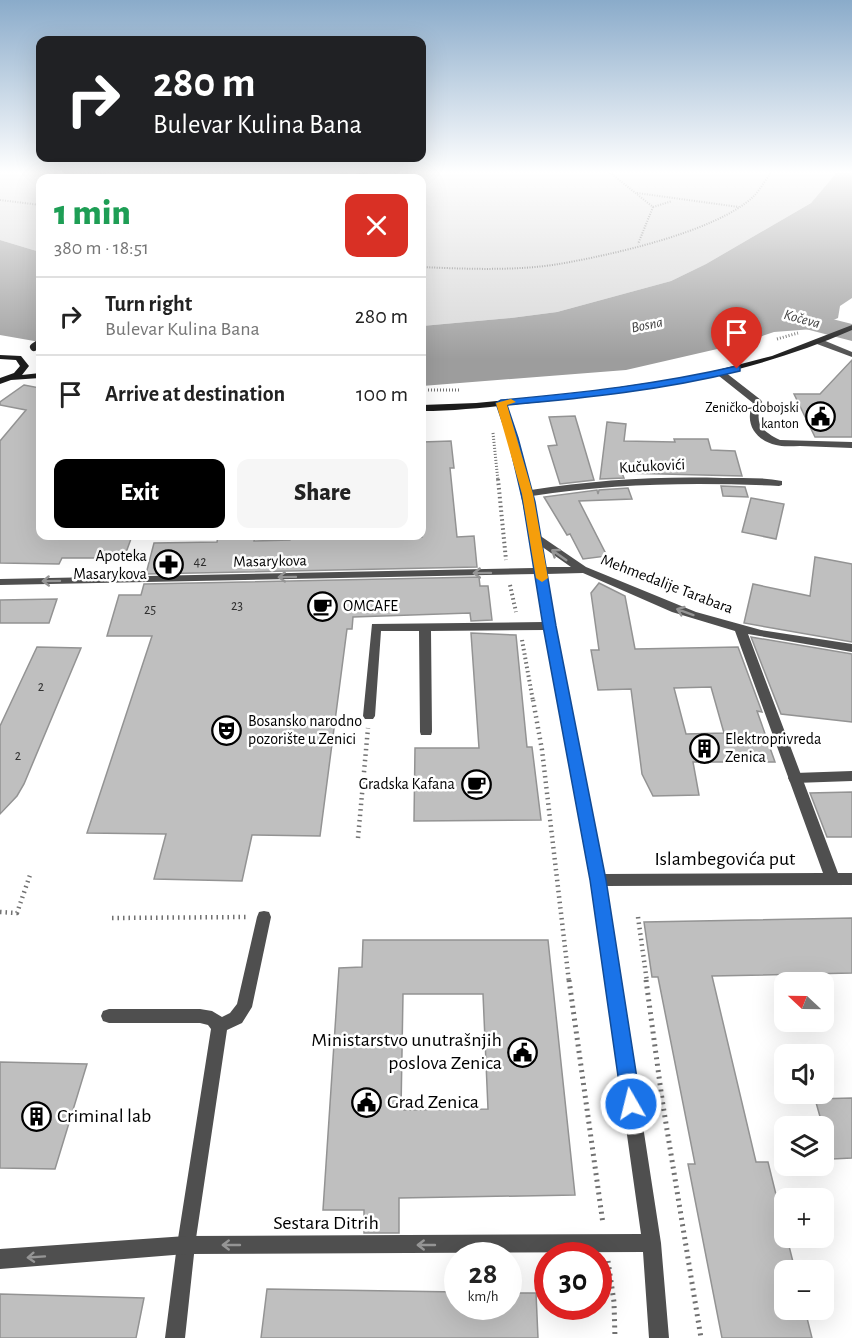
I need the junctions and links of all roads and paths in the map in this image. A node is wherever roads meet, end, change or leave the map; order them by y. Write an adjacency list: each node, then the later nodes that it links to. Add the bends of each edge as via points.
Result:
1 (643, 233): 3 (path)
2 (680, 233): 3 (path)
3 (638, 245): 4 (path, via 548,265)
4 (426, 267)
5 (852, 327): 8 (street)
6 (804, 333): 7 (path)
7 (775, 340)
8 (823, 341): 10 (street); 14 (street)
9 (35, 347): 11 (street); 12 (street)
10 (852, 355)
11 (4, 357): 12 (street)
12 (24, 364): 13 (street); 16 (street, via 20,373)
13 (36, 368)
14 (722, 374): 19 (street, via 612,393); 22 (street, via 758,402 753,414 756,427 769,439 778,443)
15 (36, 376): 16 (street)
16 (3, 380)
17 (426, 390): 18 (path)
18 (462, 390)
19 (501, 403): 20 (street); 24 (street)
20 (426, 408)
21 (490, 426): 28 (path)
22 (852, 445)
23 (779, 483): 24 (street, Kučukovići, via 710,479 638,482)
24 (527, 494): 25 (street)
25 (535, 537): 26 (street, one-way to 25); 27 (street)
26 (584, 570): 27 (street, Mehmedalije Tarabara); 33 (street, Mehmedalije Tarabara, one-way to 26, via 632,592)
27 (541, 572): 28 (street, Masarykova); 31 (street)
28 (507, 573): 29 (street, Masarykova, one-way to 29); 30 (path)
29 (0, 582)
30 (519, 626): 31 (street); 32 (street); 51 (path, via 542,750 560,917)
31 (550, 626): 43 (street)
32 (425, 627): 35 (street, via 376,627); 36 (street)
33 (740, 629): 34 (street, Mehmedalije Tarabara); 39 (street)
34 (852, 648)
35 (369, 716)
36 (426, 732)
37 (367, 744): 40 (path)
38 (852, 776): 39 (street)
39 (795, 778): 44 (street)
40 (358, 838)
41 (30, 875): 45 (path, via 17,913)
42 (852, 879): 44 (street, Islambegovića put)
43 (598, 880): 44 (street, Islambegovića put); 52 (street)
44 (833, 880)
45 (0, 912)
46 (264, 916): 48 (path); 50 (street, via 244,1008 236,1018)
47 (638, 917): 61 (path, via 662,1099)
48 (112, 918)
49 (109, 1016): 50 (street, via 200,1016 212,1018)
50 (220, 1026): 55 (street)
51 (606, 1242)
52 (652, 1243): 54 (street, Sestara Ditrih); 60 (street)
53 (534, 1244): 55 (street, Sestara Ditrih, one-way to 55)
54 (612, 1244)
55 (186, 1245): 56 (street, Sestara Ditrih, one-way to 56); 58 (street)
56 (0, 1259)
57 (612, 1288): 59 (path)
58 (175, 1338)
59 (615, 1338)
60 (659, 1338)
61 (701, 1338)

